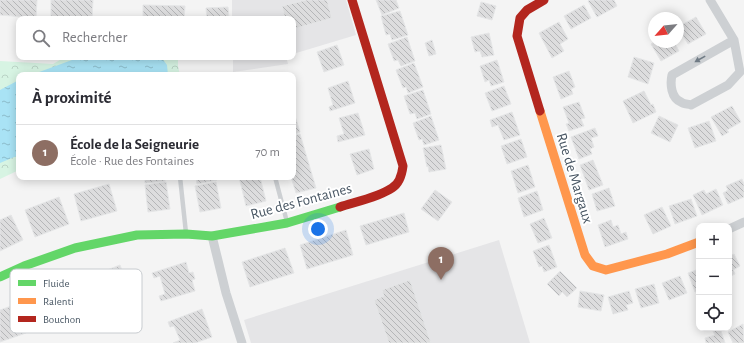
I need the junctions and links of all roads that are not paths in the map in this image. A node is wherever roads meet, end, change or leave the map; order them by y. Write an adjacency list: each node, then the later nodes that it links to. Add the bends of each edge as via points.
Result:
1 (352, 0): 8 (street, Rue des Fontaines, via 403,166 401,177 393,188 371,198)
2 (544, 0): 12 (street, Rue de Margaux, via 520,18 518,36 585,255 593,266 606,270 667,254)
3 (710, 0): 4 (street)
4 (734, 40): 4 (street, one-way to 4, via 672,75 671,88 679,102 691,105 728,85 740,72)
5 (180, 180): 10 (lane)
6 (276, 180): 8 (lane)
7 (744, 222): 9 (street)
8 (287, 223): 11 (street, Rue des Fontaines)
9 (732, 228)
10 (186, 234): 11 (street, Rue des Fontaines); 13 (street, Rue des Fontaines, via 137,235 74,248)
11 (212, 236): 16 (street)
12 (696, 243)
13 (17, 269)
14 (10, 272): 15 (street, Rue des Fontaines)
15 (0, 277)
16 (242, 343)

